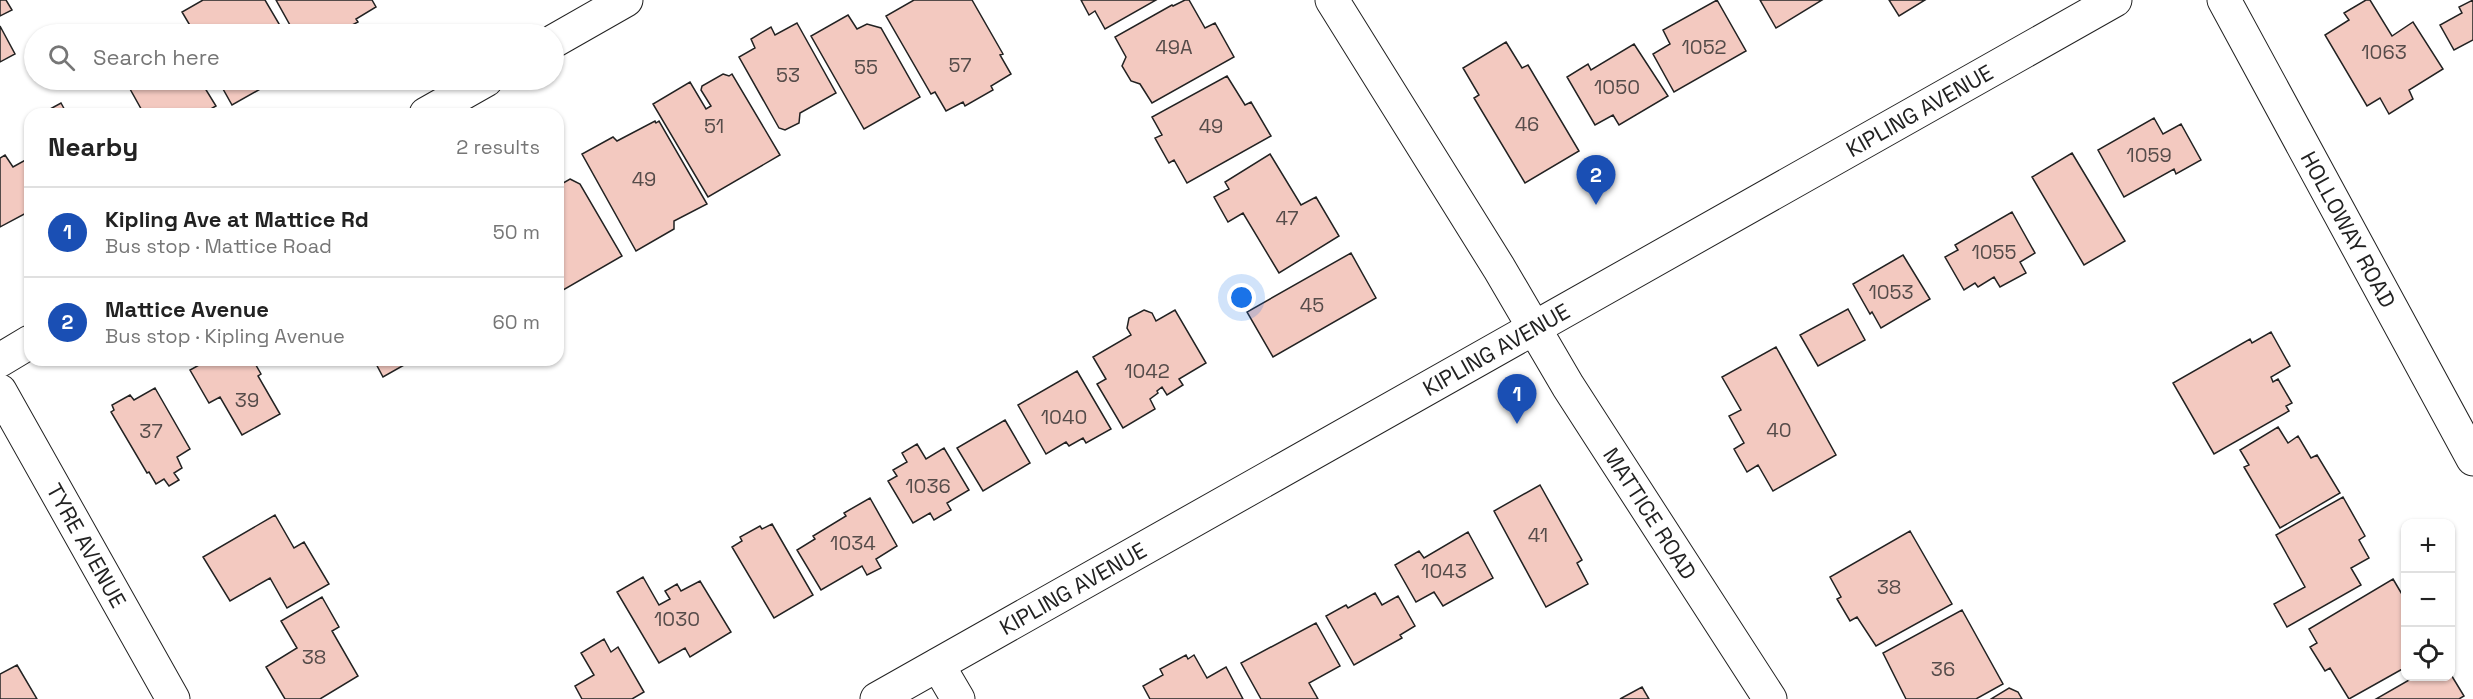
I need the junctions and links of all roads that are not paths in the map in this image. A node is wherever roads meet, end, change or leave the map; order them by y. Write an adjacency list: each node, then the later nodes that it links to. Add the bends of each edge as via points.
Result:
1 (626, 0): 5 (street)
2 (1332, 0): 8 (street, MATTICE ROAD)
3 (2115, 0): 8 (street, KIPLING AVENUE)
4 (2224, 0): 12 (street, HOLLOWAY ROAD)
5 (564, 35)
6 (468, 90): 7 (street)
7 (437, 108)
8 (1534, 328): 13 (street, KIPLING AVENUE); 17 (street, MATTICE ROAD)
9 (24, 346): 10 (street)
10 (0, 360)
11 (0, 391): 14 (street, TYRE AVENUE)
12 (2473, 459)
13 (938, 665): 15 (street, KIPLING AVENUE); 16 (street)
14 (173, 699)
15 (878, 699)
16 (958, 699)
17 (1770, 699)

